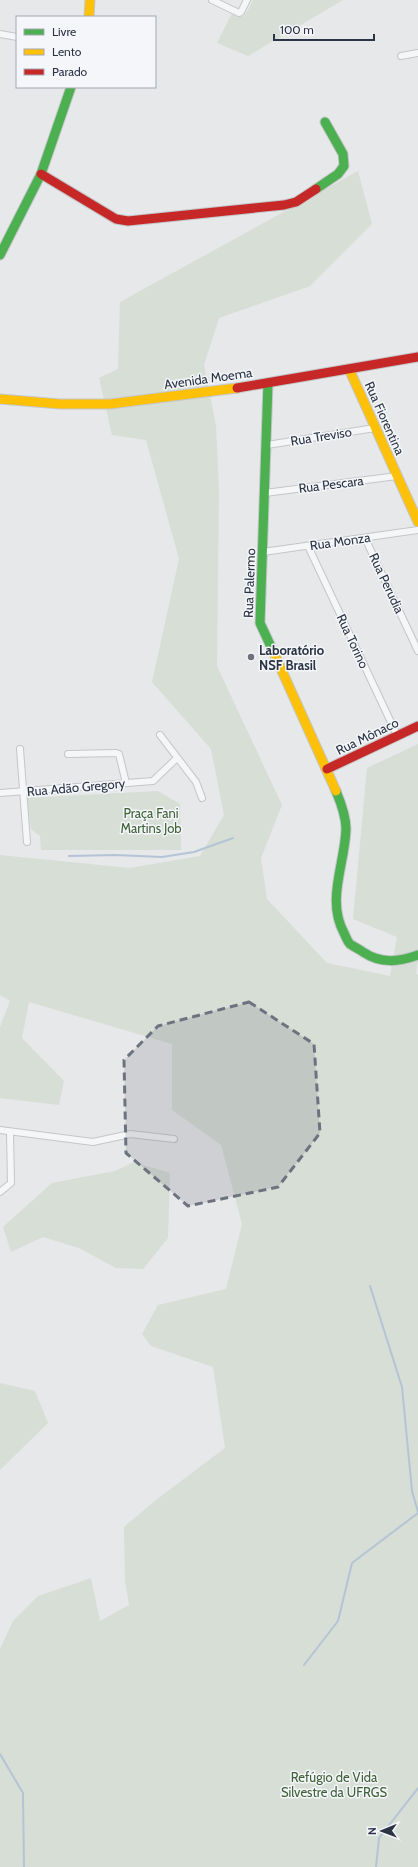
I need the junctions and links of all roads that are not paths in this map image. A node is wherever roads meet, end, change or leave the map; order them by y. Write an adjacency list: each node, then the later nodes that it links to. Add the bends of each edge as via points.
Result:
1 (90, 0): 4 (main road)
2 (212, 0): 3 (street, via 239,13)
3 (247, 0)
4 (89, 16)
5 (0, 34): 6 (street)
6 (16, 37)
7 (418, 53): 8 (street)
8 (401, 56)
9 (71, 88): 11 (main road)
10 (325, 122): 11 (main road, via 343,154 344,166 338,174 296,202 284,206 116,220)
11 (41, 174): 12 (main road)
12 (2, 246)
13 (418, 357): 14 (main road, Avenida Moema)
14 (349, 369): 15 (main road, Avenida Moema); 17 (main road, Rua Fiorentina)
15 (268, 383): 16 (main road, Avenida Moema, via 110,404 60,404); 18 (main road, Rua Palermo)
16 (0, 399)
17 (375, 428): 18 (street, Rua Treviso); 19 (main road, Rua Fiorentina)
18 (267, 445): 20 (main road, Rua Palermo)
19 (398, 476): 20 (street, Rua Pescara); 21 (main road, Rua Fiorentina)
20 (265, 493): 25 (main road, Rua Palermo)
21 (418, 522)
22 (418, 530): 23 (street, Rua Monza)
23 (365, 538): 24 (street, Rua Monza); 26 (street, Rua Perudia)
24 (308, 546): 25 (street, Rua Monza); 29 (street, Rua Torino)
25 (263, 552): 33 (main road, Rua Palermo, via 260,623)
26 (418, 651)
27 (418, 726): 29 (main road, Rua Mônaco)
28 (160, 735): 32 (street)
29 (397, 735): 33 (main road, Rua Mônaco)
30 (20, 749): 35 (street)
31 (68, 754): 34 (street, via 119,754)
32 (177, 758): 34 (street, Rua Adão Gregory, via 153,781); 37 (street, via 196,782)
33 (327, 769): 39 (main road, Rua Palermo, via 343,809 346,828 336,889 338,922 349,943 382,961 402,960)
34 (126, 783): 35 (street, Rua Adão Gregory)
35 (22, 792): 36 (street, Rua Adão Gregory); 38 (street)
36 (0, 793)
37 (202, 798)
38 (27, 842)
39 (418, 955)
40 (0, 1130): 41 (street)
41 (10, 1133): 42 (street, via 93,1142 131,1134); 43 (street, via 11,1183)
42 (174, 1139)
43 (0, 1192)

